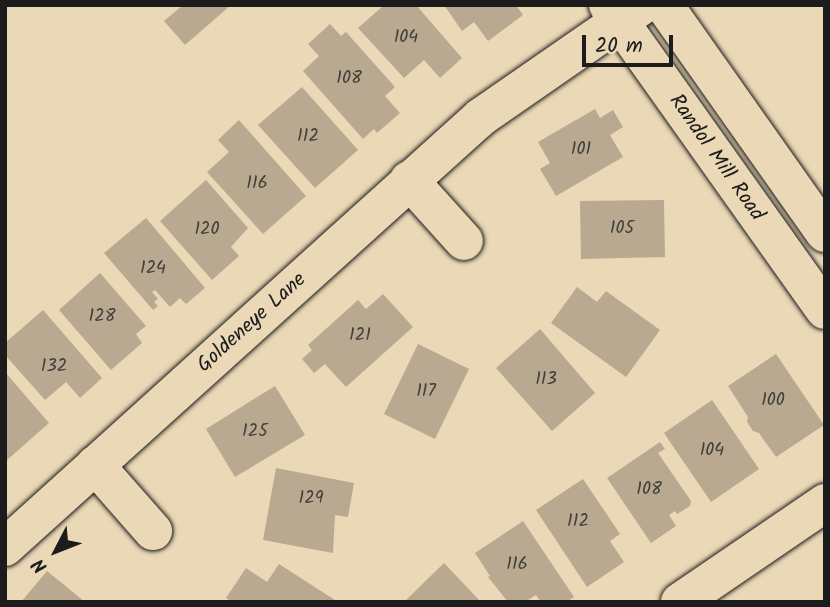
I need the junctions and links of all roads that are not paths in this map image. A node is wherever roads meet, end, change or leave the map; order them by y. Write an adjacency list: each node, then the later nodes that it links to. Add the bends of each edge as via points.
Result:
1 (664, 5): 4 (street)
2 (624, 11): 3 (street, Goldeneye Lane, via 481,117); 6 (street, Randol Mill Road)
3 (409, 180): 5 (street); 7 (street, Goldeneye Lane)
4 (825, 233)
5 (464, 241)
6 (825, 310)
7 (95, 465): 9 (street); 10 (street, Goldeneye Lane)
8 (825, 503): 11 (street)
9 (153, 531)
10 (5, 547)
11 (680, 602)

